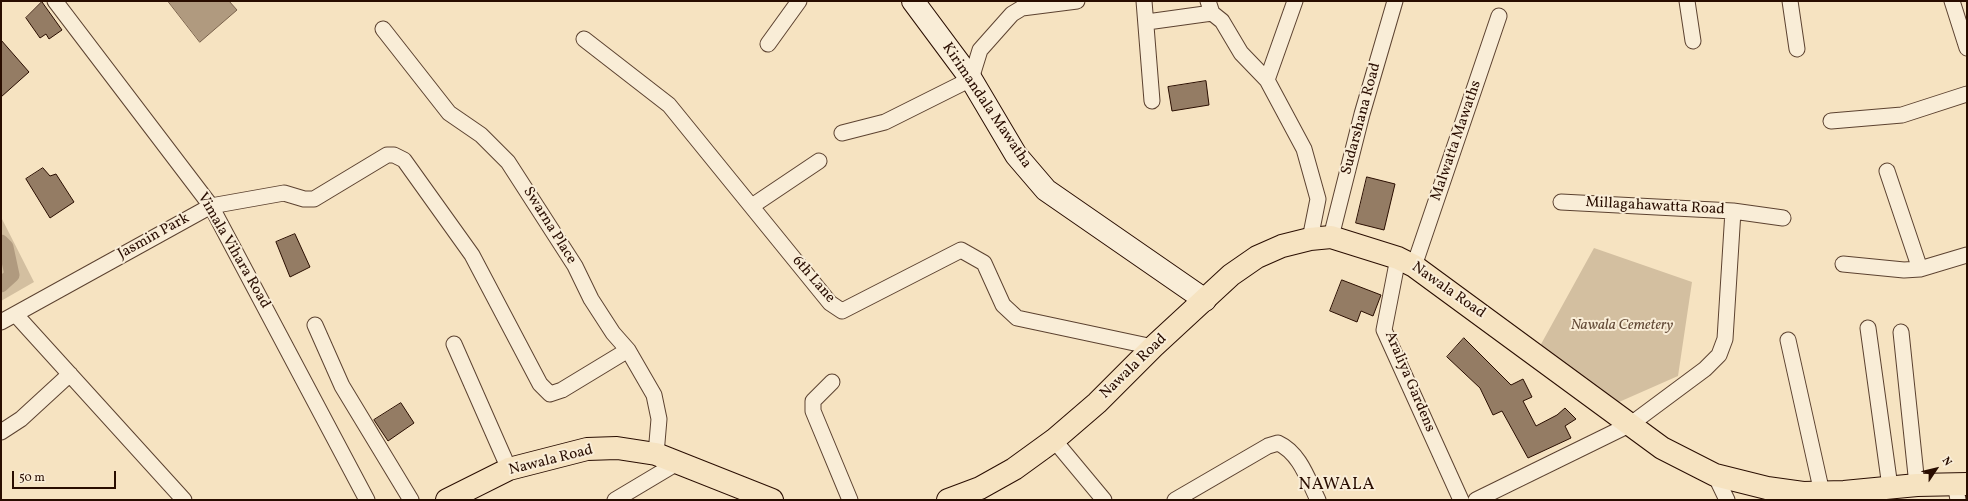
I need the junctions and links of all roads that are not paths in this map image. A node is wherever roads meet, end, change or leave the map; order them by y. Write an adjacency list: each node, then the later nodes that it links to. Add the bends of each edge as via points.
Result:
1 (55, 1): 29 (street, Vimala Vihara Road)
2 (799, 1): 17 (street)
3 (913, 1): 20 (main road, Kirimandala Mawatha)
4 (1077, 1): 20 (street, via 1022,8 1012,14 980,50)
5 (1144, 1): 13 (street)
6 (1295, 1): 21 (street)
7 (1395, 1): 33 (street, Sudarshana Road, via 1362,114)
8 (1687, 1): 16 (street)
9 (1790, 1): 19 (street)
10 (1952, 1): 18 (street)
11 (1210, 7): 13 (street); 21 (street, via 1222,21 1241,53)
12 (1499, 16): 35 (street, Malwatta Mawaths)
13 (1147, 22): 23 (street)
14 (383, 29): 47 (street, Swarna Place, via 449,113 481,134 508,162 575,266 595,305 613,333)
15 (584, 39): 30 (street, 6th Lane, via 669,105)
16 (1693, 41)
17 (768, 44)
18 (1967, 48)
19 (1797, 49)
20 (971, 79): 25 (street, via 885,122); 38 (main road, Kirimandala Mawatha, via 1016,155 1046,190)
21 (1267, 80): 33 (street, via 1304,149 1318,199)
22 (1967, 94): 24 (street, via 1902,115)
23 (1152, 101)
24 (1831, 121)
25 (842, 133)
26 (819, 160): 30 (street)
27 (1887, 171): 37 (street)
28 (1561, 202): 31 (street, Millagahawatta Road)
29 (211, 206): 39 (street, Jasmin Park); 47 (street, Jasmin Park, via 284,193 314,200 387,155 394,155 404,160 472,255 540,384 550,394 562,390); 62 (street, Vimala Vihara Road)
30 (752, 206): 46 (street, 6th Lane, via 830,303 842,311 962,250 984,263 1003,305 1017,318)
31 (1733, 211): 32 (street); 50 (street, Millagahawatta Road, via 1724,338 1719,355 1705,369)
32 (1783, 218)
33 (1320, 238): 35 (main road, Nawala Road); 38 (main road, Nawala Road, via 1282,246 1257,257 1231,275)
34 (1967, 255): 37 (street)
35 (1406, 262): 50 (main road, Nawala Road); 72 (street, Araliya Gardens, via 1384,330)
36 (1843, 264): 37 (street, via 1904,270)
37 (1920, 269)
38 (1205, 300): 46 (main road, Nawala Road)
39 (16, 315): 40 (street, Jasmin Park); 48 (street)
40 (1, 322)
41 (315, 325): 63 (street, via 342,386)
42 (1868, 328): 59 (street)
43 (1901, 332): 57 (street)
44 (1788, 340): 60 (street)
45 (454, 344): 55 (street)
46 (1154, 347): 52 (main road, Nawala Road, via 1097,403)
47 (628, 350): 53 (street, Swarna Place, via 654,395 658,419)
48 (70, 374): 51 (street, via 21,419); 61 (street)
49 (832, 382): 67 (street, via 812,401 813,411)
50 (1631, 424): 56 (main road, Nawala Road, via 1662,448); 73 (street)
51 (1, 432)
52 (1054, 440): 68 (main road, Nawala Road, via 1014,470 980,488); 69 (street)
53 (656, 454): 54 (main road, Nawala Road); 55 (main road, Nawala Road, via 617,448 587,449)
54 (677, 463): 65 (street); 66 (main road, Nawala Road)
55 (509, 469): 64 (main road, Nawala Road)
56 (1715, 475): 60 (main road, Nawala Road, via 1767,488); 74 (street)
57 (1917, 485): 58 (main road, Nawala Road); 59 (main road, Nawala Road)
58 (1960, 489)
59 (1875, 492): 60 (main road, Nawala Road)
60 (1822, 493)
61 (184, 500)
62 (367, 500)
63 (411, 500)
64 (447, 500)
65 (615, 500)
66 (770, 500)
67 (850, 500)
68 (948, 500)
69 (1104, 500)
70 (1176, 500): 71 (street, via 1268,446 1278,443 1288,448 1300,462)
71 (1318, 500)
72 (1461, 500)
73 (1476, 500)
74 (1727, 500)

